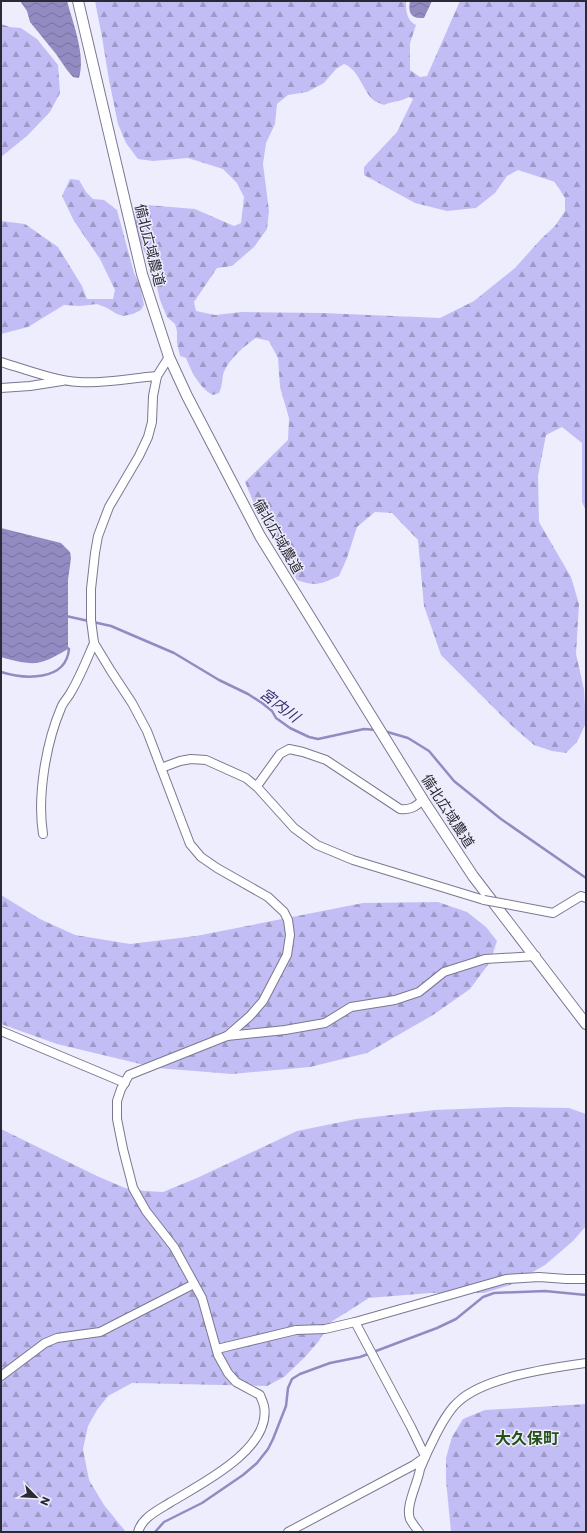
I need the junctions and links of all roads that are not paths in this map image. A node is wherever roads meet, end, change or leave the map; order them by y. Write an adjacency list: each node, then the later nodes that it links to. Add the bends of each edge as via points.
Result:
1 (78, 1): 2 (street, 備北広域農道, via 142,274)
2 (169, 357): 4 (street); 10 (street, 備北広域農道, via 190,403 260,536)
3 (1, 362): 5 (street)
4 (157, 376): 5 (street, via 80,383); 7 (street, via 148,437 140,456 109,507 98,536 91,589)
5 (65, 380): 6 (street)
6 (1, 388)
7 (94, 643): 8 (street, via 132,703 147,731); 11 (street, via 71,692 61,707 49,742 40,820)
8 (161, 768): 9 (street, via 191,759 206,760 246,778); 16 (street, via 190,844 201,857 217,868 268,897 284,912 288,920 290,935 287,955 263,1001)
9 (257, 786): 10 (street, via 280,754 289,750 326,760 400,809 409,810); 12 (street, bridge, via 294,828 317,845 354,860 484,900 553,913 581,896)
10 (423, 800): 13 (street, 備北広域農道, via 473,876)
11 (43, 834)
12 (586, 898)
13 (536, 956): 14 (street, 備北広域農道); 16 (street, via 485,959 444,972 419,992 395,1000 351,1007 325,1024)
14 (586, 1024)
15 (1, 1030): 17 (street)
16 (227, 1036): 17 (street, via 129,1076)
17 (125, 1082): 19 (street, via 117,1101 117,1119 134,1188 146,1211 174,1247)
18 (586, 1279): 20 (street, via 506,1279)
19 (194, 1284): 21 (street, via 202,1298); 23 (street, via 100,1332 57,1338 45,1343)
20 (355, 1322): 21 (street, via 325,1329 296,1330); 24 (street)
21 (217, 1349): 25 (street, via 228,1373 236,1382 260,1395 264,1417 259,1434 250,1447 220,1472 149,1516)
22 (586, 1363): 24 (street, via 520,1375 491,1383 470,1393 457,1402 449,1413)
23 (1, 1376)
24 (425, 1456): 26 (street, via 414,1465); 27 (street, via 409,1515)
25 (138, 1532)
26 (288, 1532)
27 (419, 1532)

